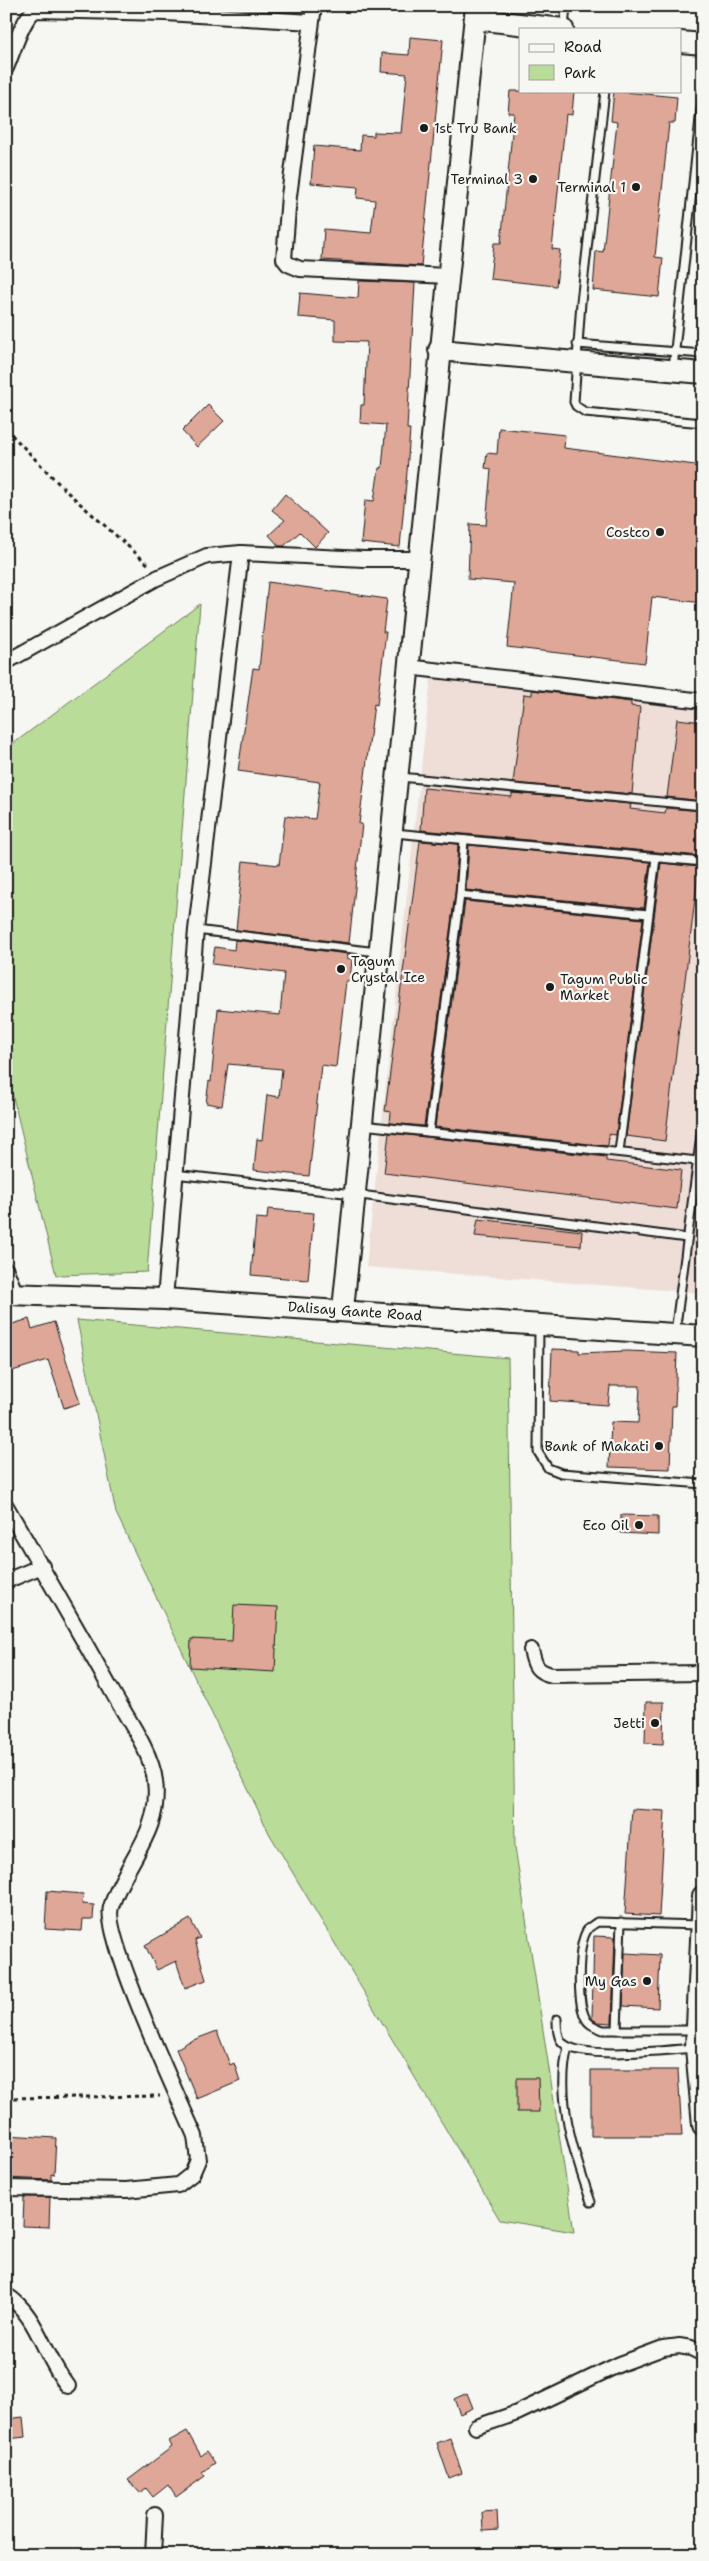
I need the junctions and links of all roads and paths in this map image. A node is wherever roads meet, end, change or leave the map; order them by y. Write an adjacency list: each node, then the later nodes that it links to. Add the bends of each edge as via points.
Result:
1 (314, 6): 4 (street)
2 (566, 6): 6 (lane)
3 (476, 13): 5 (main road); 12 (main road)
4 (311, 22): 9 (street, via 166,13 36,10 26,20); 12 (street, via 284,259 300,269)
5 (558, 28)
6 (564, 28)
7 (682, 42): 8 (main road)
8 (703, 44)
9 (6, 68)
10 (703, 91): 16 (lane)
11 (605, 92): 14 (lane)
12 (448, 276): 13 (main road)
13 (440, 350): 14 (main road); 21 (main road)
14 (576, 352): 16 (main road); 18 (lane, via 573,396 580,410)
15 (703, 354): 16 (lane)
16 (674, 361): 17 (main road)
17 (703, 373)
18 (703, 423)
19 (6, 429): 22 (path, via 66,491 147,561)
20 (241, 553): 21 (street); 22 (street, via 207,556); 34 (street)
21 (418, 559): 24 (main road)
22 (157, 578): 23 (street)
23 (6, 662)
24 (407, 667): 25 (street); 26 (main road)
25 (703, 701)
26 (396, 777): 27 (lane); 28 (main road)
27 (703, 806)
28 (390, 832): 29 (lane); 35 (main road)
29 (464, 840): 30 (lane); 32 (lane)
30 (656, 858): 31 (lane); 33 (lane)
31 (703, 862)
32 (460, 895): 33 (lane); 38 (lane)
33 (648, 914): 39 (lane)
34 (196, 930): 35 (lane); 41 (street)
35 (378, 952): 37 (main road)
36 (703, 1120): 40 (lane)
37 (360, 1124): 38 (lane); 42 (main road)
38 (429, 1132): 39 (lane)
39 (619, 1152): 40 (lane)
40 (698, 1161): 43 (lane)
41 (174, 1174): 42 (lane); 46 (street)
42 (353, 1194): 43 (lane); 47 (main road)
43 (687, 1238): 49 (lane)
44 (6, 1270): 45 (street)
45 (11, 1295): 46 (main road, Dalisay Gante Road)
46 (165, 1299): 47 (main road, Dalisay Gante Road)
47 (343, 1309): 48 (main road, Dalisay Gante Road)
48 (538, 1326): 49 (main road, Dalisay Gante Road); 51 (lane, via 538,1452 548,1468 561,1473)
49 (675, 1334): 50 (main road, Dalisay Gante Road)
50 (703, 1336)
51 (703, 1484)
52 (6, 1506): 53 (street)
53 (42, 1566): 54 (street); 67 (street, via 129,1720 155,1780 156,1814 110,1908 111,1917 121,1960 195,2136 198,2160 192,2174 178,2185 126,2190)
54 (6, 1581)
55 (532, 1650): 56 (street, via 535,1668 552,1675)
56 (703, 1673)
57 (703, 1896): 59 (main road)
58 (621, 1922): 59 (lane); 61 (lane); 61 (lane, via 597,1922 588,1929 583,1940 579,1984 585,2018 603,2030)
59 (702, 1925): 62 (main road)
60 (557, 2019): 63 (lane, via 559,2038)
61 (617, 2030): 62 (lane)
62 (696, 2039): 63 (lane, via 590,2052); 66 (main road, via 697,2084)
63 (568, 2046): 68 (lane, via 564,2062 564,2099 580,2172)
64 (160, 2096): 65 (path)
65 (6, 2098)
66 (703, 2125)
67 (6, 2188)
68 (591, 2202)
69 (6, 2295): 71 (street, via 22,2308 32,2322 51,2362)
70 (703, 2354): 72 (street, via 679,2346 663,2348 620,2364 517,2413)
71 (68, 2386)
72 (476, 2427)
73 (156, 2515): 74 (street)
74 (153, 2555)

